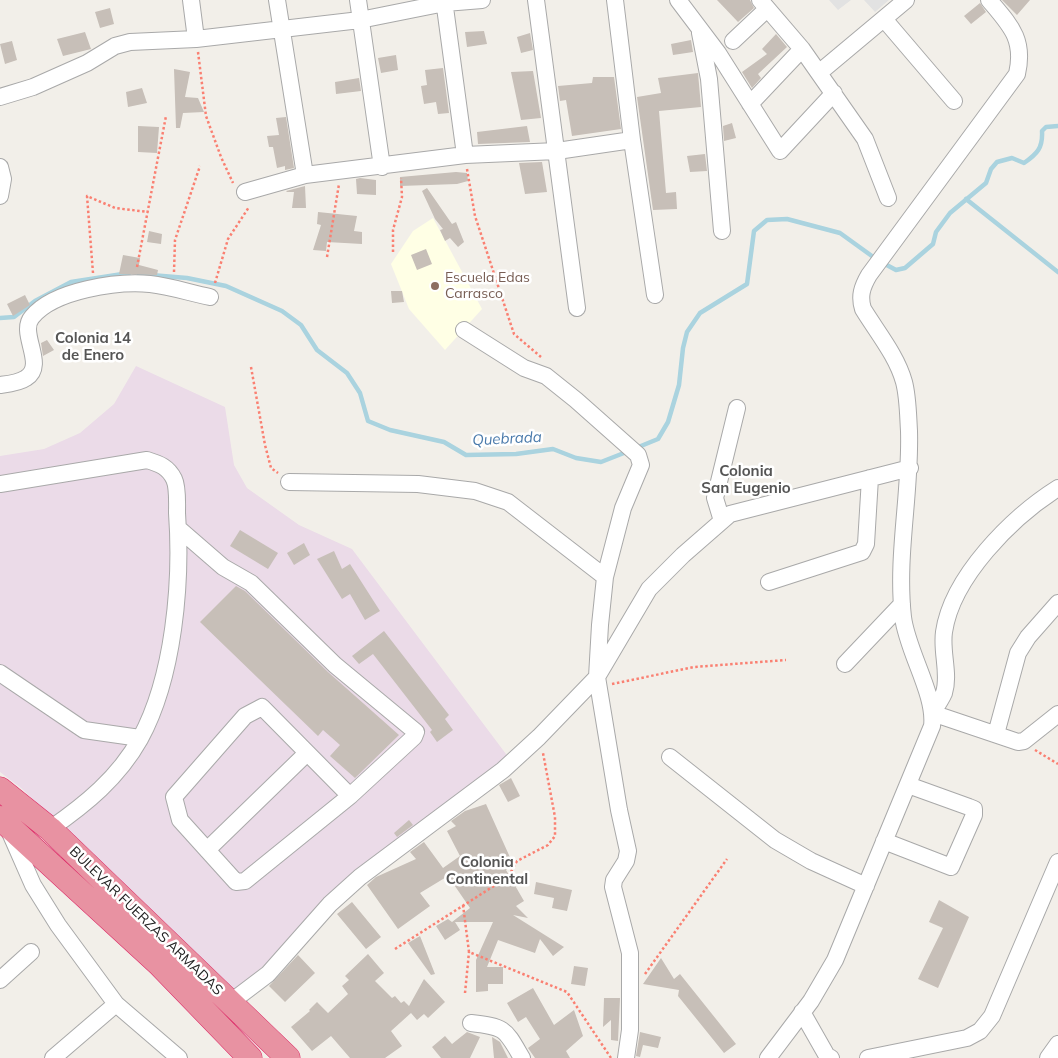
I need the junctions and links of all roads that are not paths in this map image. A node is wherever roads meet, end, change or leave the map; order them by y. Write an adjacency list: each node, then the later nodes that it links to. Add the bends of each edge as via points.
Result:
1 (191, 0): 16 (street)
2 (277, 0): 15 (street)
3 (358, 0): 13 (street)
4 (482, 0): 10 (street)
5 (536, 0): 25 (street)
6 (615, 0): 24 (street)
7 (678, 0): 14 (street)
8 (906, 0): 12 (street)
9 (989, 0): 40 (street, via 1016,36 1020,50 1017,74 869,275 861,300 905,384)
10 (445, 2): 13 (street); 26 (street)
11 (763, 4): 17 (street); 18 (street)
12 (884, 19): 19 (street); 22 (street)
13 (360, 20): 15 (street); 28 (street)
14 (698, 26): 23 (street); 33 (street, via 709,79)
15 (281, 28): 16 (street); 29 (street)
16 (196, 38): 21 (street, via 130,42 115,46 87,63 42,83)
17 (733, 41)
18 (802, 49): 19 (street); 23 (street)
19 (820, 72): 20 (street)
20 (834, 93): 23 (street, via 780,151); 32 (street, via 865,139)
21 (0, 97)
22 (954, 101)
23 (750, 104)
24 (632, 140): 25 (street); 34 (street)
25 (557, 151): 26 (street); 36 (street)
26 (465, 155): 28 (street)
27 (0, 167): 31 (street, via 3,178)
28 (382, 167): 29 (street)
29 (305, 175): 30 (street)
30 (245, 192)
31 (0, 196)
32 (888, 198)
33 (722, 231)
34 (655, 295)
35 (210, 297): 38 (street, via 149,284 94,287 58,298 31,317 28,326 32,372 27,378)
36 (577, 308)
37 (464, 330): 47 (street, via 524,368 546,376 638,455 642,465 623,508)
38 (0, 385)
39 (737, 408): 45 (street, via 715,498)
40 (910, 468): 41 (street); 50 (street)
41 (870, 478): 45 (street, via 730,514); 48 (street, via 866,544 862,552)
42 (289, 482): 47 (street, via 418,484 475,491 508,502)
43 (0, 484): 46 (street, via 147,460 165,466 175,480)
44 (1058, 488): 54 (street, via 990,547 956,594 944,636 944,694)
45 (722, 521): 53 (street, via 648,589)
46 (178, 528): 57 (street, via 176,614 156,701); 62 (street, via 222,567 251,583 335,665 414,729 414,736)
47 (605, 577): 53 (street)
48 (769, 582)
49 (1058, 603): 56 (street, via 1018,653)
50 (902, 604): 51 (street); 54 (street, via 905,629)
51 (845, 664)
52 (0, 673): 57 (street, via 84,730)
53 (598, 681): 71 (street, via 503,770 330,904 268,974); 82 (street, via 618,810 628,850 613,887 630,953 630,1030)
54 (932, 714): 56 (street); 60 (street, via 932,726)
55 (1058, 714): 56 (street, via 1024,741)
56 (996, 734)
57 (140, 738): 64 (street, via 119,772 84,806)
58 (307, 753): 62 (street); 66 (street); 66 (street, via 262,707 245,716 174,797 180,820)
59 (670, 757): 68 (street, via 775,840 810,861)
60 (908, 785): 65 (street); 65 (street, via 974,810 957,856 951,867)
61 (0, 789): 64 (highway, BULEVAR FUERZAS ARMADAS)
62 (350, 796): 66 (street, via 245,881 236,882)
63 (2, 819): 72 (street, via 34,885 58,924); 79 (highway, BULEVAR FUERZAS ARMADAS, via 159,964)
64 (50, 829): 71 (highway, BULEVAR FUERZAS ARMADAS)
65 (884, 841): 68 (street)
66 (207, 850)
67 (1058, 862): 76 (street, via 992,1016 980,1031)
68 (866, 886): 73 (street, via 835,960)
69 (31, 952): 70 (street)
70 (0, 980)
71 (231, 1002): 80 (highway, BULEVAR FUERZAS ARMADAS)
72 (116, 1004): 77 (street); 78 (street)
73 (802, 1012): 83 (street); 84 (street)
74 (472, 1023): 81 (street, via 498,1026 507,1033)
75 (1058, 1044): 86 (street)
76 (927, 1053): 85 (street)
77 (54, 1058)
78 (179, 1058)
79 (250, 1058)
80 (288, 1058)
81 (522, 1058)
82 (626, 1058)
83 (768, 1058)
84 (831, 1058)
85 (868, 1058)
86 (1048, 1058)

